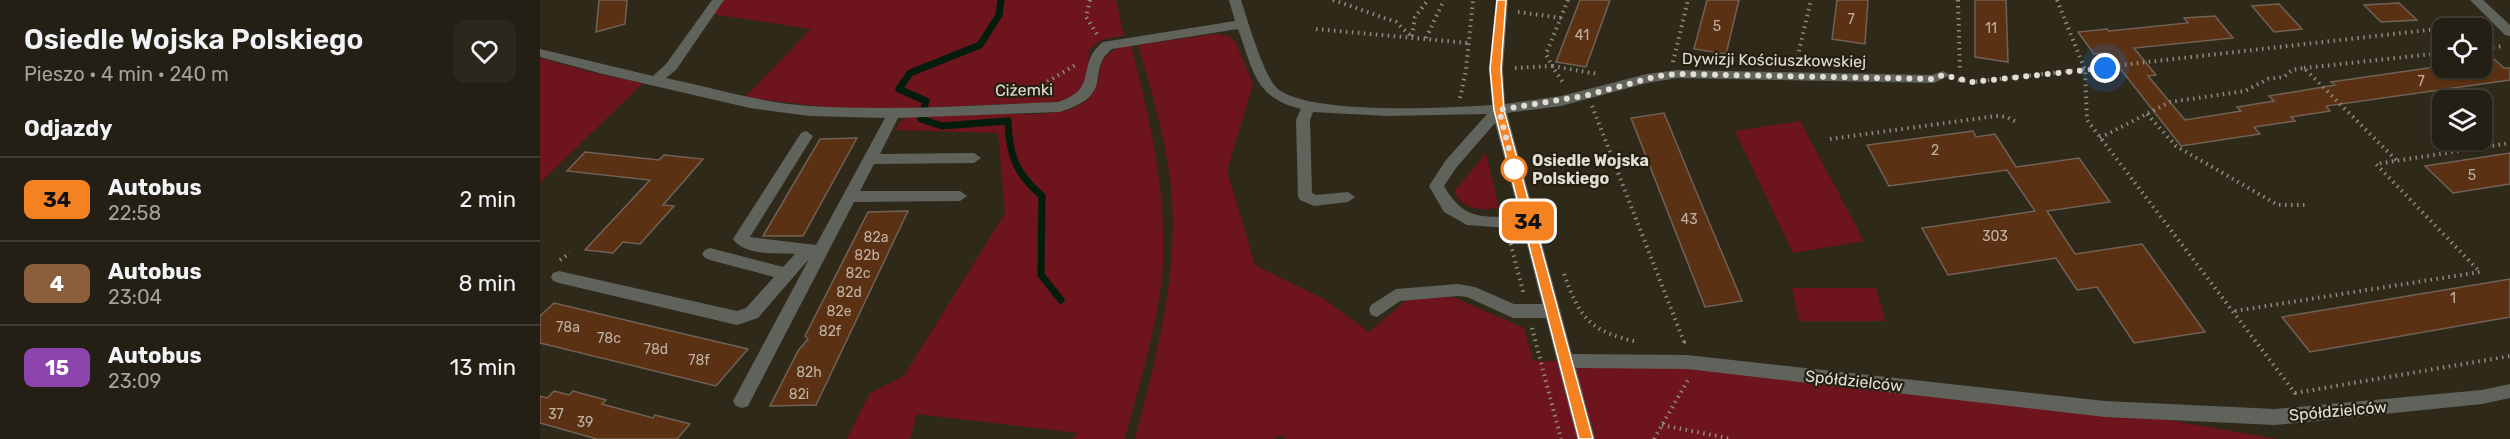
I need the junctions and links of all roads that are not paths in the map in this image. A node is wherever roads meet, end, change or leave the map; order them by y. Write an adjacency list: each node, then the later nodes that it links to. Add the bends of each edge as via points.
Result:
1 (718, 0): 9 (street, via 670,67)
2 (1235, 0): 5 (street)
3 (1502, 0): 11 (street, via 1496,69)
4 (2476, 0): 6 (street)
5 (1242, 24): 10 (street, via 1267,86 1274,94); 12 (street, Ciżemki, via 1103,48 1092,87 1076,101 1059,107)
6 (2510, 32)
7 (540, 53): 9 (street, Ciżemki)
8 (1943, 75): 11 (street, Dywizji Kościuszkowskiej, via 1934,79 1677,74 1584,96)
9 (656, 80): 12 (street, Ciżemki, via 772,107 850,114)
10 (1309, 106): 11 (street, via 1358,111); 18 (street, via 1303,120 1305,196 1314,201)
11 (1499, 110): 19 (street); 19 (street, via 1451,164 1437,186 1449,208 1472,221)
12 (894, 113): 15 (street)
13 (806, 136): 20 (street, via 741,239 753,245)
14 (974, 158): 15 (street)
15 (871, 159): 17 (street)
16 (960, 196): 17 (street)
17 (851, 197): 20 (street)
18 (1348, 197)
19 (1528, 222): 25 (street)
20 (815, 250): 22 (street); 28 (street)
21 (710, 254): 22 (street)
22 (786, 274): 23 (street, via 752,313 737,318)
23 (559, 277)
24 (1377, 310): 25 (street, via 1396,295 1458,290 1513,310)
25 (1551, 311): 26 (street)
26 (1566, 361): 27 (street, Spółdzielców, via 1688,362 2105,409 2275,417); 29 (street)
27 (2510, 391)
28 (742, 401)
29 (1586, 439)

